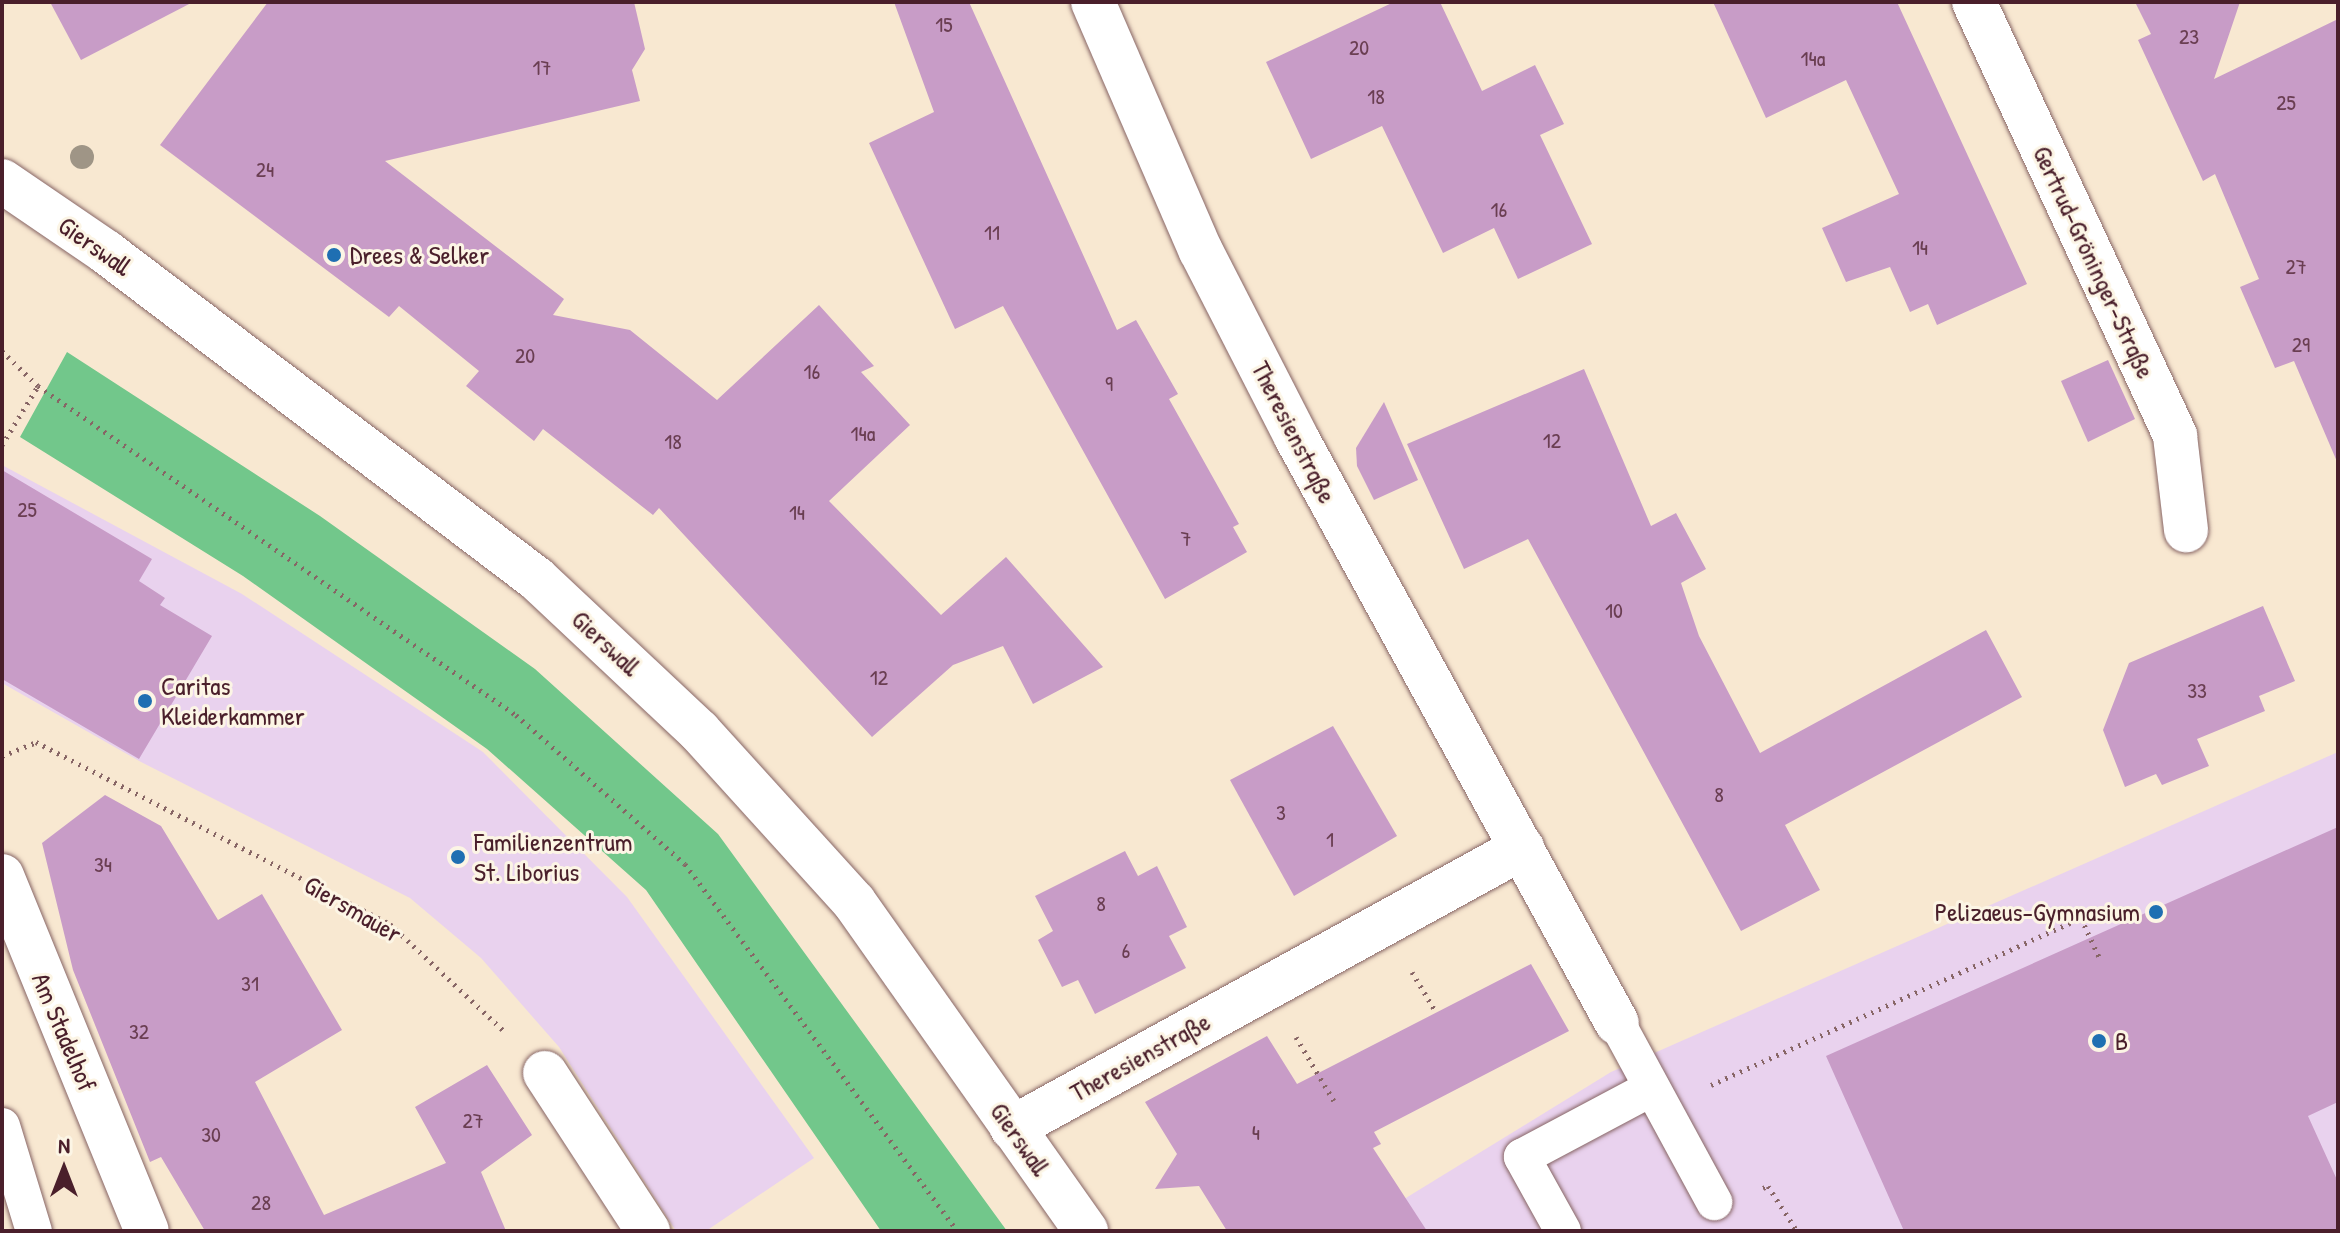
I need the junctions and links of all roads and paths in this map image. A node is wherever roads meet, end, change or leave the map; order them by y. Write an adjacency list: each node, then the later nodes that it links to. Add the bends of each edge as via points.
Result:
1 (1093, 2): 9 (street, Theresienstraße, via 1201,251 1340,522)
2 (1974, 2): 7 (street, Gertrud-Gröninger-Straße, via 2175,436)
3 (2, 181): 18 (street, Gierswall, via 106,252 561,601 699,731 854,902)
4 (2, 351): 5 (path)
5 (38, 386): 6 (path); 24 (path, via 516,715 685,864)
6 (2, 445)
7 (2186, 530)
8 (2, 756): 14 (path, Giersmauer, via 36,742 390,924)
9 (1522, 848): 12 (street, Theresienstraße); 13 (street, Theresienstraße)
10 (2, 876): 22 (street, Am Stadelhof)
11 (2100, 959): 15 (path, via 2081,918)
12 (1267, 987): 16 (path); 18 (street, Theresienstraße)
13 (1617, 1023): 15 (lane)
14 (545, 1073): 23 (street)
15 (1657, 1098): 19 (lane); 26 (lane, via 1522,1157)
16 (1334, 1101)
17 (2, 1126): 21 (lane)
18 (1012, 1128): 25 (street, Gierswall)
19 (1714, 1202)
20 (1779, 1204): 27 (path)
21 (34, 1231)
22 (147, 1231)
23 (648, 1231)
24 (958, 1231)
25 (1086, 1231)
26 (1563, 1231)
27 (1797, 1231)

